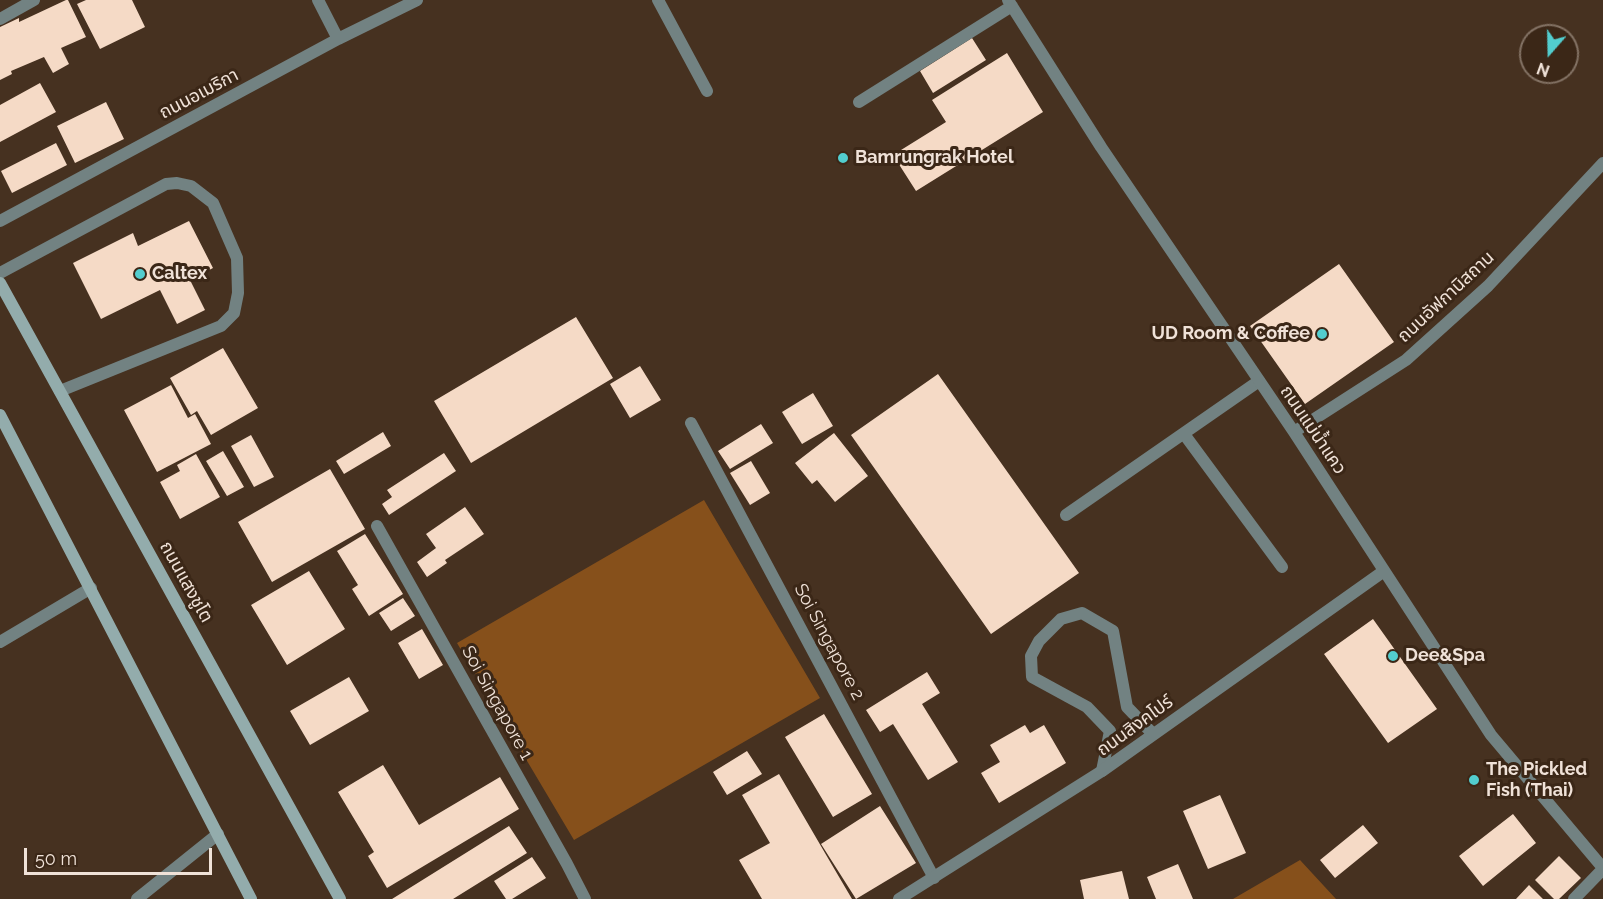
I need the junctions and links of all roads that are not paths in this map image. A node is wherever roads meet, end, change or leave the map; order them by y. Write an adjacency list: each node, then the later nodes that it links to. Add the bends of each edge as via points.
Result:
1 (34, 0): 6 (street)
2 (318, 0): 7 (street)
3 (417, 0): 7 (street, ถนนอเมริกา)
4 (658, 0): 8 (street)
5 (1010, 3): 9 (street); 14 (street, ถนนแม่น้ำแคว, via 1101,147)
6 (0, 19)
7 (338, 39): 11 (street, ถนนอเมริกา)
8 (707, 91)
9 (859, 102)
10 (1603, 164): 18 (street, ถนนอัฟกานิสถาน, via 1488,285 1406,360)
11 (0, 221)
12 (0, 273): 15 (street, via 166,184 191,186 213,203 237,258 234,313 220,326)
13 (0, 283): 15 (main road, ถนนแสงชูโต)
14 (1259, 381): 18 (street, ถนนแม่น้ำแคว); 19 (street)
15 (60, 391): 33 (main road, ถนนแสงชูโต)
16 (0, 415): 24 (main road)
17 (692, 423): 30 (street, Soi Singapore 2)
18 (1294, 432): 23 (street, ถนนแม่น้ำแคว)
19 (1184, 434): 20 (street); 22 (street)
20 (1066, 515)
21 (377, 525): 34 (street, Soi Singapore 1)
22 (1282, 567)
23 (1384, 571): 26 (street, ถนนสิงคโปร์); 29 (street, ถนนแม่น้ำแคว, via 1491,735)
24 (91, 588): 25 (street); 28 (main road)
25 (0, 642)
26 (1153, 734): 27 (street, ถนนสิงคโปร์); 27 (street, via 1127,707 1113,631 1082,614 1061,619 1039,641 1031,656 1032,677 1087,706 1110,731)
27 (1102, 771): 30 (street, ถนนสิงคโปร์)
28 (218, 834): 31 (street); 32 (main road)
29 (1603, 869): 36 (street)
30 (934, 878): 35 (street, ถนนสิงคโปร์)
31 (137, 899)
32 (251, 899)
33 (340, 899)
34 (585, 899)
35 (900, 899)
36 (1574, 899)

